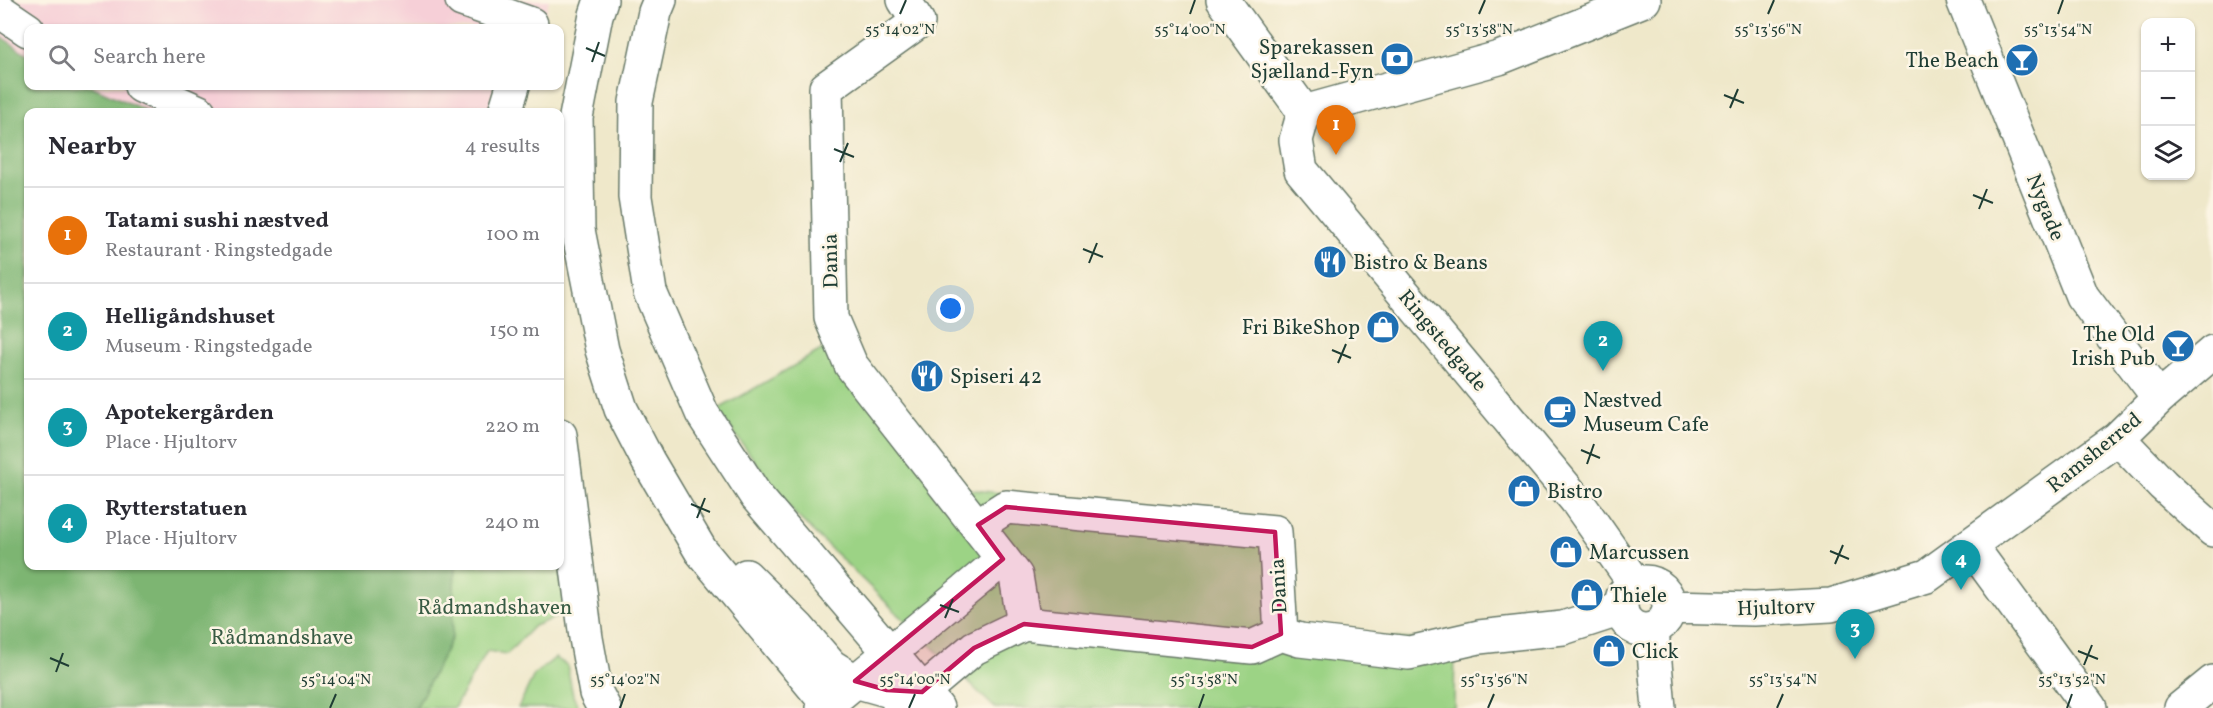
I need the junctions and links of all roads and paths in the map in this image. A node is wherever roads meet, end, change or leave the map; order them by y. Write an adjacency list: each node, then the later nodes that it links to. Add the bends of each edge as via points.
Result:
1 (462, 0): 9 (street)
2 (602, 0): 20 (street, via 576,117 578,230 602,350 621,409)
3 (660, 0): 29 (street, via 636,102 635,197 650,292 702,413 756,496)
4 (904, 0): 21 (street, Dania, via 918,22 826,88 831,318 851,365)
5 (1223, 0): 15 (street)
6 (1644, 0): 15 (street, via 1499,58)
7 (1963, 0): 17 (street, Nygade, via 2082,296)
8 (0, 11): 10 (street)
9 (533, 18)
10 (24, 27)
11 (150, 90): 13 (street)
12 (512, 90): 14 (street)
13 (191, 108)
14 (506, 108)
15 (1304, 112): 25 (street, Ringstedgade, via 1296,140 1301,170 1576,500)
16 (2213, 352): 17 (street, Ramsherred)
17 (2159, 398): 18 (street, Ramsherred)
18 (2118, 438): 22 (street); 23 (street, Ramsherred)
19 (564, 466): 34 (street, via 586,638 596,693)
20 (669, 498): 31 (street); 33 (street, via 701,551)
21 (978, 525): 24 (street, Dania); 28 (street, Dania, via 1006,507 1275,532)
22 (2213, 530)
23 (1971, 546): 26 (street, Hjultorv, via 1927,576 1831,605); 36 (street)
24 (1003, 559): 27 (street, Dania, via 1016,576); 29 (street)
25 (1628, 597): 26 (street, via 1623,616 1632,627 1645,631); 26 (street, via 1642,582 1656,584 1666,594); 28 (street, Dania, via 1563,628 1479,637 1409,652 1300,640)
26 (1661, 619): 35 (street)
27 (1024, 624): 28 (street, via 1252,647); 32 (street, via 974,648)
28 (1281, 634)
29 (890, 654): 31 (street); 32 (street)
30 (2213, 682): 37 (street)
31 (862, 694): 32 (street, via 887,690); 33 (street)
32 (919, 703)
33 (827, 707)
34 (604, 708)
35 (1659, 708)
36 (2090, 708)
37 (2181, 708)

